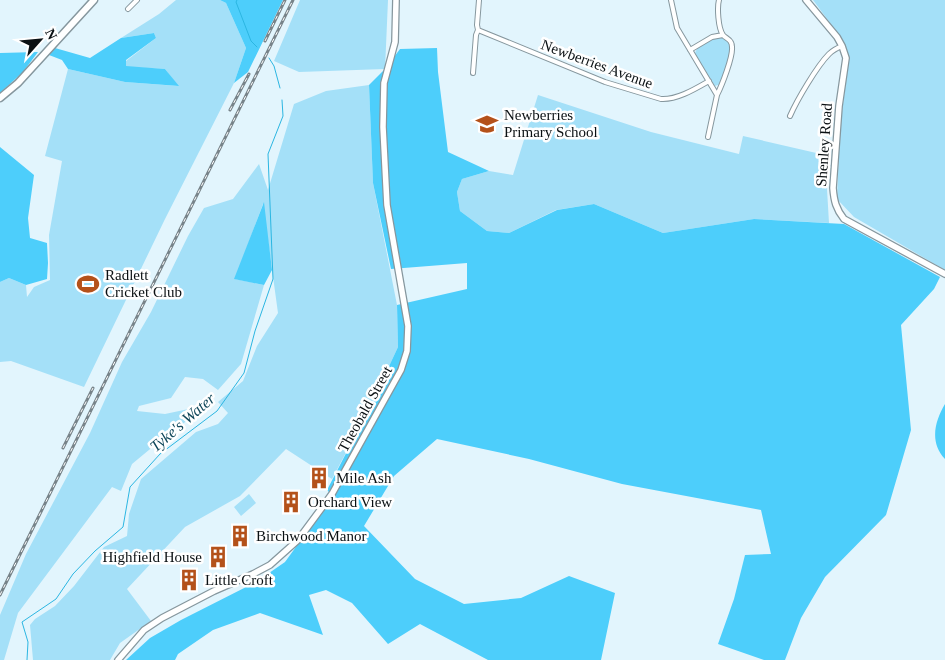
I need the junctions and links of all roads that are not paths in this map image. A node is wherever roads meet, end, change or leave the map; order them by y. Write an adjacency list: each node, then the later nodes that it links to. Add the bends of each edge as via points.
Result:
1 (94, 0): 17 (main road, via 18,84)
2 (137, 0): 8 (street)
3 (396, 0): 21 (street, Theobald Street, via 395,42 384,83 383,127 387,205 408,326 407,351 401,370 332,494 298,540 270,565 214,591 144,630)
4 (479, 0): 10 (street)
5 (671, 0): 13 (street, via 675,23)
6 (720, 0): 11 (street, via 719,21)
7 (806, 0): 12 (street)
8 (132, 2): 9 (street)
9 (128, 9)
10 (478, 30): 14 (street); 15 (street, Newberries Avenue, via 606,82 661,99 691,91)
11 (723, 35): 13 (street, via 712,37); 16 (street, via 730,40 732,47)
12 (842, 46): 18 (street, via 825,58); 20 (street, Shenley Road, via 846,58 833,188 838,211 844,219)
13 (690, 50): 15 (street)
14 (473, 73)
15 (709, 81): 16 (street)
16 (717, 96): 19 (street)
17 (0, 98)
18 (790, 116)
19 (708, 137)
20 (945, 274)
21 (118, 660)

